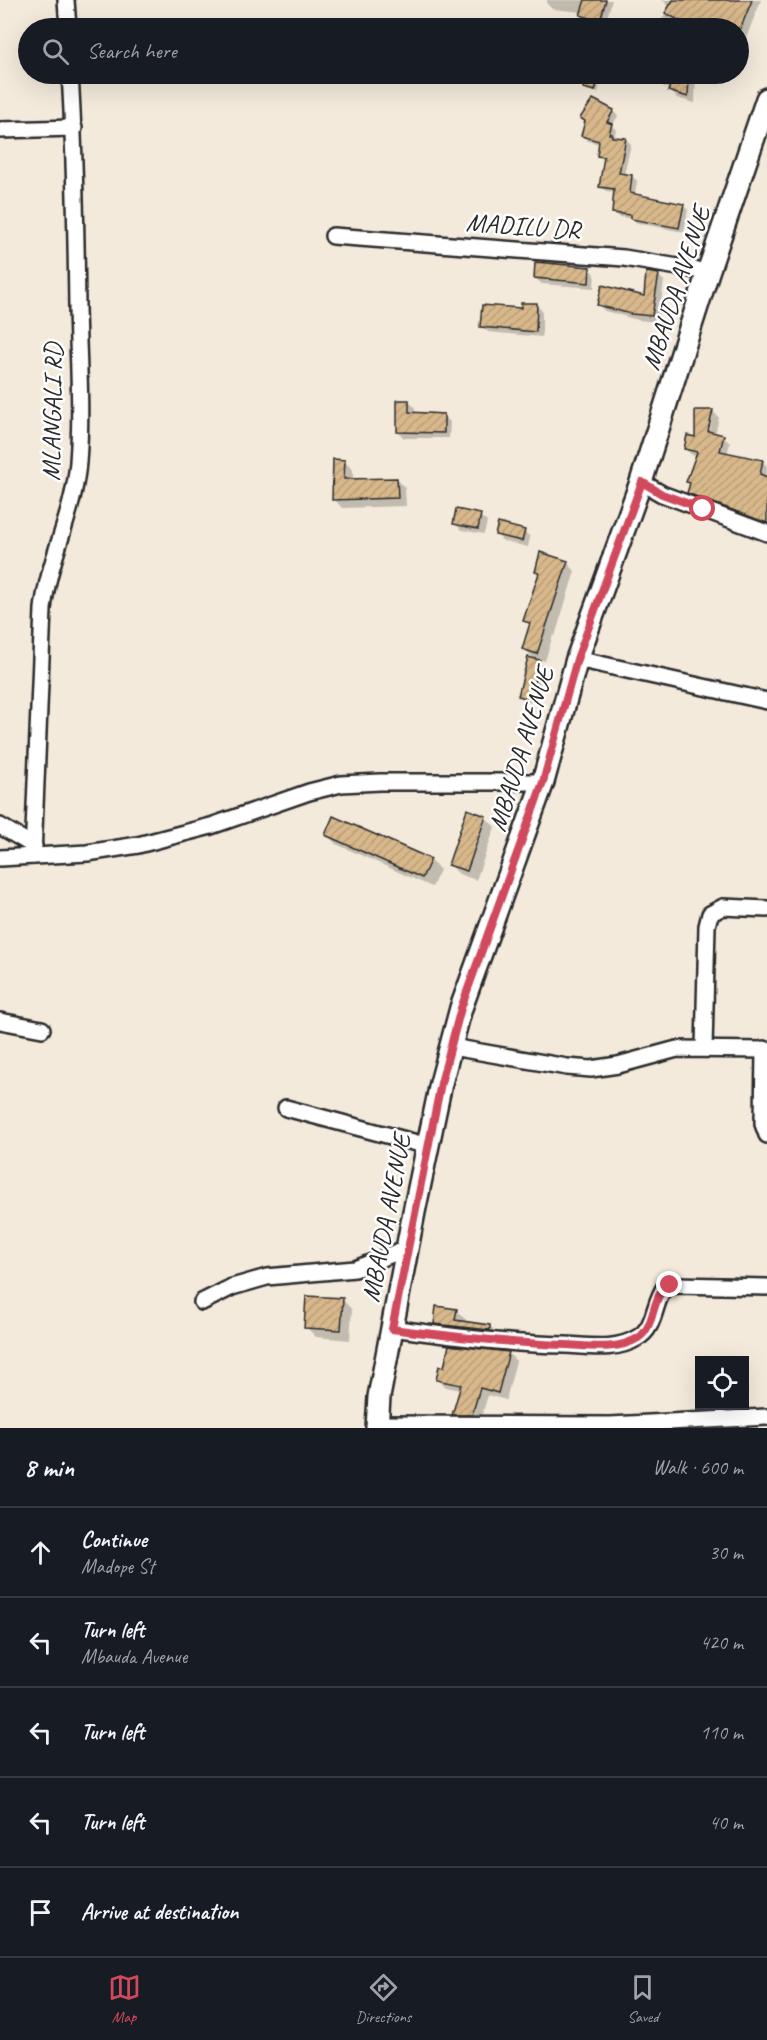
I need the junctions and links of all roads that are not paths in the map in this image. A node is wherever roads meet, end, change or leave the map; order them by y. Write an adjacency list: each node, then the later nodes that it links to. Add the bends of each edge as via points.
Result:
1 (66, 0): 2 (street)
2 (67, 18)
3 (71, 84): 5 (street, MLANGALI RD)
4 (767, 99): 8 (street, MBAUDA AVENUE)
5 (74, 128): 6 (street); 15 (street, MLANGALI RD, via 78,461 74,496 44,600)
6 (0, 130)
7 (333, 236): 8 (street, MADILU DR, via 624,258)
8 (708, 272): 9 (street, MBAUDA AVENUE)
9 (642, 482): 10 (street, via 662,494); 11 (street, MBAUDA AVENUE)
10 (767, 532)
11 (577, 659): 12 (street); 13 (street, MBAUDA AVENUE)
12 (767, 701)
13 (543, 782): 15 (street, via 341,784 138,845 87,853); 20 (street, MBAUDA AVENUE, via 461,1008)
14 (0, 826): 15 (street)
15 (34, 851): 16 (street)
16 (0, 858)
17 (767, 909): 21 (street, via 723,907 710,914)
18 (0, 1021): 19 (street)
19 (42, 1029)
20 (452, 1047): 21 (street, via 591,1069 677,1049); 25 (street, MBAUDA AVENUE)
21 (704, 1048): 22 (street)
22 (766, 1049): 24 (street, via 763,1124)
23 (286, 1108): 25 (street)
24 (767, 1135)
25 (428, 1146): 26 (street, MBAUDA AVENUE)
26 (407, 1248): 28 (street, via 355,1269 267,1277 232,1287); 29 (street, MBAUDA AVENUE)
27 (767, 1287): 29 (street, via 664,1287 649,1328 638,1338 617,1346 494,1342)
28 (202, 1302)
29 (392, 1329): 31 (street, MBAUDA AVENUE)
30 (767, 1417): 31 (street, via 610,1425)
31 (377, 1426)

